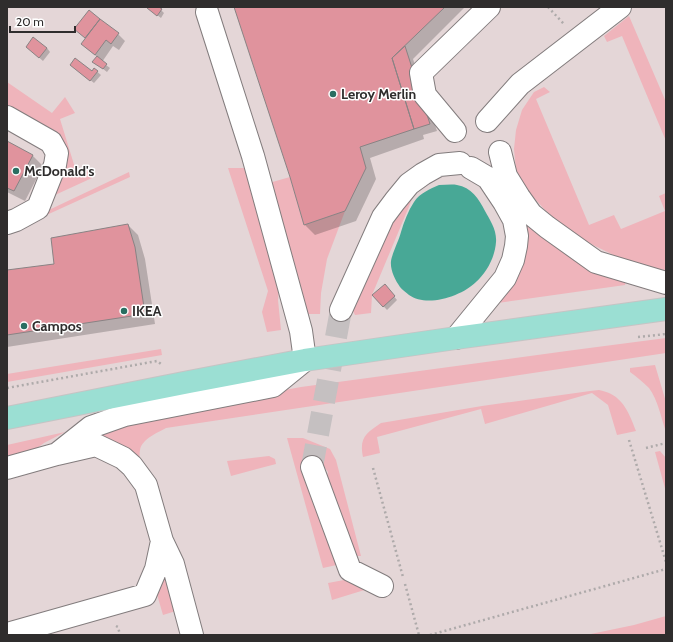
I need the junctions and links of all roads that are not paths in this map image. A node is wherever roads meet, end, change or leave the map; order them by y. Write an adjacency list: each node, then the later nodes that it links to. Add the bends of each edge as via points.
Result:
1 (489, 7): 6 (lane, via 421,73 425,95)
2 (620, 7): 5 (lane, via 520,84)
3 (207, 12): 14 (lane, via 253,156 301,331)
4 (7, 117): 9 (lane, via 51,142 57,153 55,165 38,208)
5 (487, 121): 6 (lane, via 466,121); 7 (lane, via 498,131 501,138)
6 (455, 131): 8 (lane, via 452,137 453,151 456,158)
7 (500, 152): 8 (lane, via 492,164 486,167 478,169); 10 (lane, via 506,176 519,197 531,214 547,227 596,262)
8 (466, 166): 12 (lane, via 440,165 409,184 383,217); 13 (lane, via 488,178 514,220 517,236 513,260 506,278)
9 (7, 222)
10 (666, 283)
11 (666, 309): 13 (main road)
12 (341, 310)
13 (456, 338): 14 (main road)
14 (305, 360): 15 (main road); 16 (lane, via 273,386 125,415 103,422 91,427)
15 (7, 418)
16 (57, 454): 18 (lane); 19 (lane, via 96,445 123,458 146,486)
17 (312, 467): 20 (lane, via 350,570)
18 (7, 468)
19 (162, 541): 21 (lane, via 156,569 145,595); 22 (lane, via 173,564)
20 (382, 586)
21 (7, 634)
22 (192, 635)

